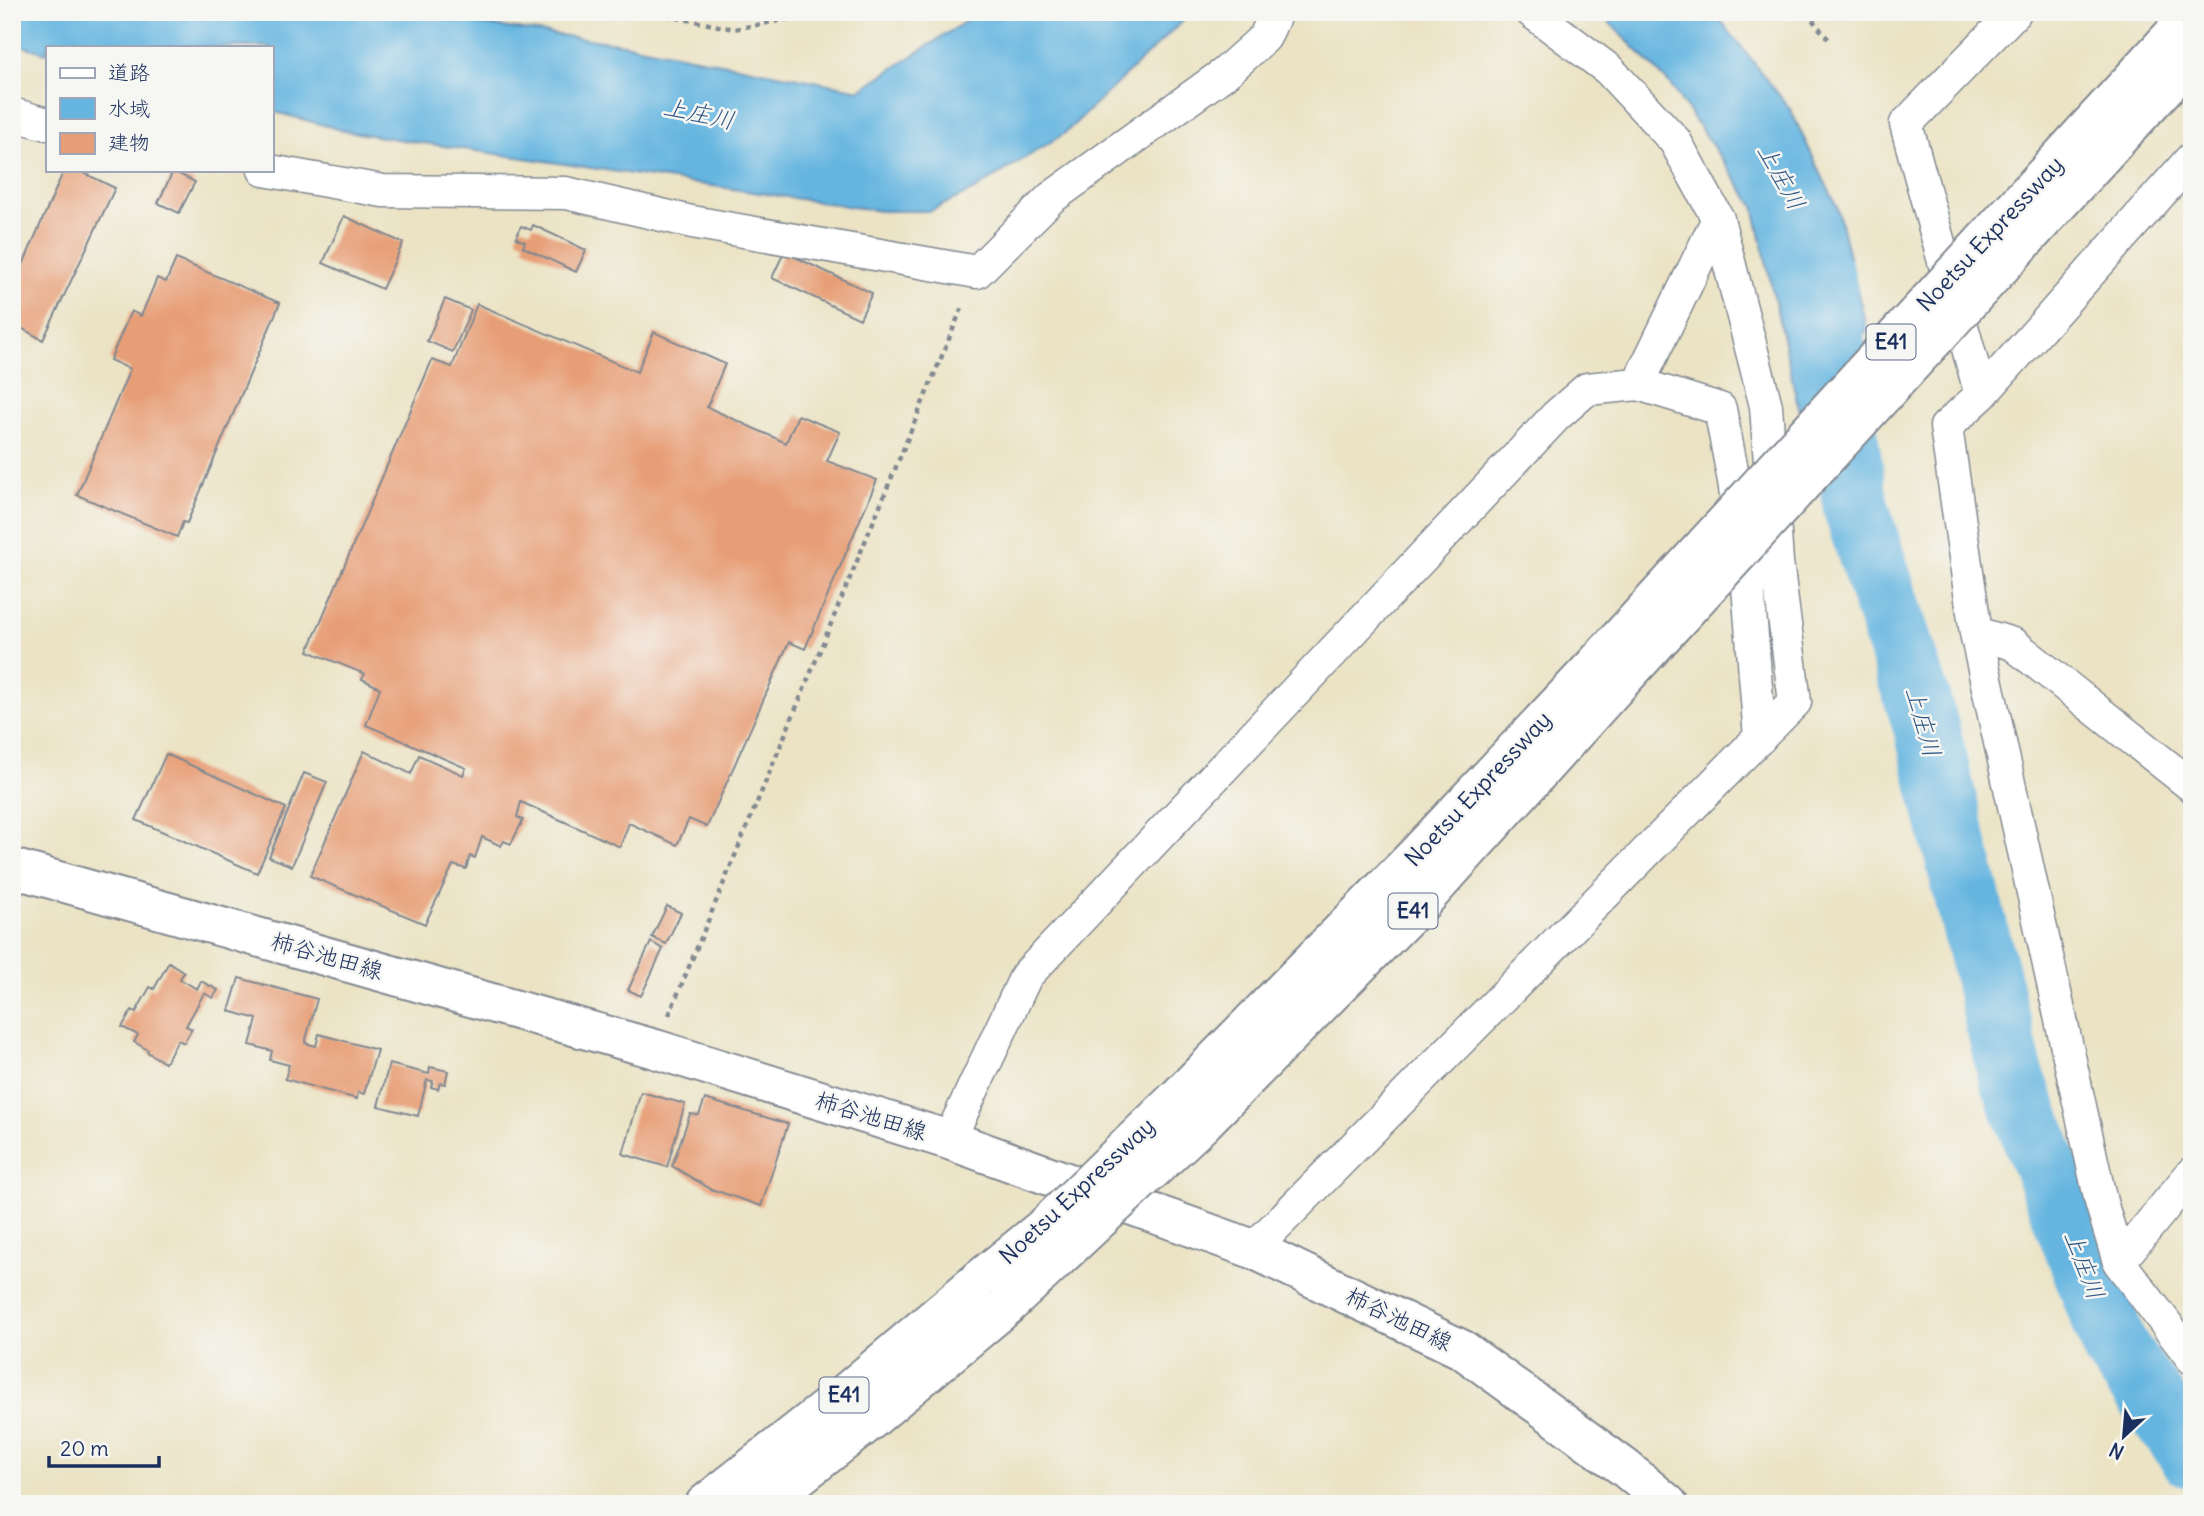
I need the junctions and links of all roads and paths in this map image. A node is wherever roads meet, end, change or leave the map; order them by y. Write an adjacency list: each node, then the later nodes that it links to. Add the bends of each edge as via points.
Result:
1 (647, 12): 2 (path, via 734,29)
2 (829, 12)
3 (1276, 12): 15 (street, via 1265,37 1226,72 1051,198)
4 (1532, 12): 14 (street, via 1609,70 1675,141)
5 (1806, 12): 8 (path)
6 (2015, 12): 17 (street, via 1906,124)
7 (2192, 14): 19 (main road, Noetsu Expressway / E41, bridge)
8 (1829, 40)
9 (2192, 58): 19 (main road, Noetsu Expressway / E41, bridge)
10 (12, 114): 11 (street)
11 (46, 124)
12 (2192, 159): 17 (street)
13 (273, 172): 15 (street, via 383,191 566,193 692,222)
14 (1718, 219): 16 (street); 20 (street, via 1766,406 1777,562 1795,702)
15 (977, 272): 23 (path)
16 (1638, 384): 20 (street, via 1720,409 1748,586); 25 (street, via 1587,389 1556,416 1026,976)
17 (1981, 395): 18 (street, via 1946,426)
18 (1976, 633): 21 (street, via 2013,644); 28 (street, via 2101,1202)
19 (1602, 679): 24 (main road, Noetsu Expressway / E41, via 1416,856)
20 (1760, 737): 27 (street)
21 (2192, 786)
22 (12, 868): 23 (main road, 柿谷池田線)
23 (655, 1049): 25 (main road, 柿谷池田線)
24 (1189, 1112): 30 (main road, Noetsu Expressway / E41, bridge); 31 (main road, Noetsu Expressway / E41, bridge, via 1006,1307)
25 (949, 1140): 27 (main road, 柿谷池田線)
26 (2192, 1173): 28 (street)
27 (1253, 1249): 32 (main road, 柿谷池田線, via 1463,1350)
28 (2119, 1262): 29 (street)
29 (2192, 1358)
30 (705, 1504)
31 (764, 1504)
32 (1668, 1504)

